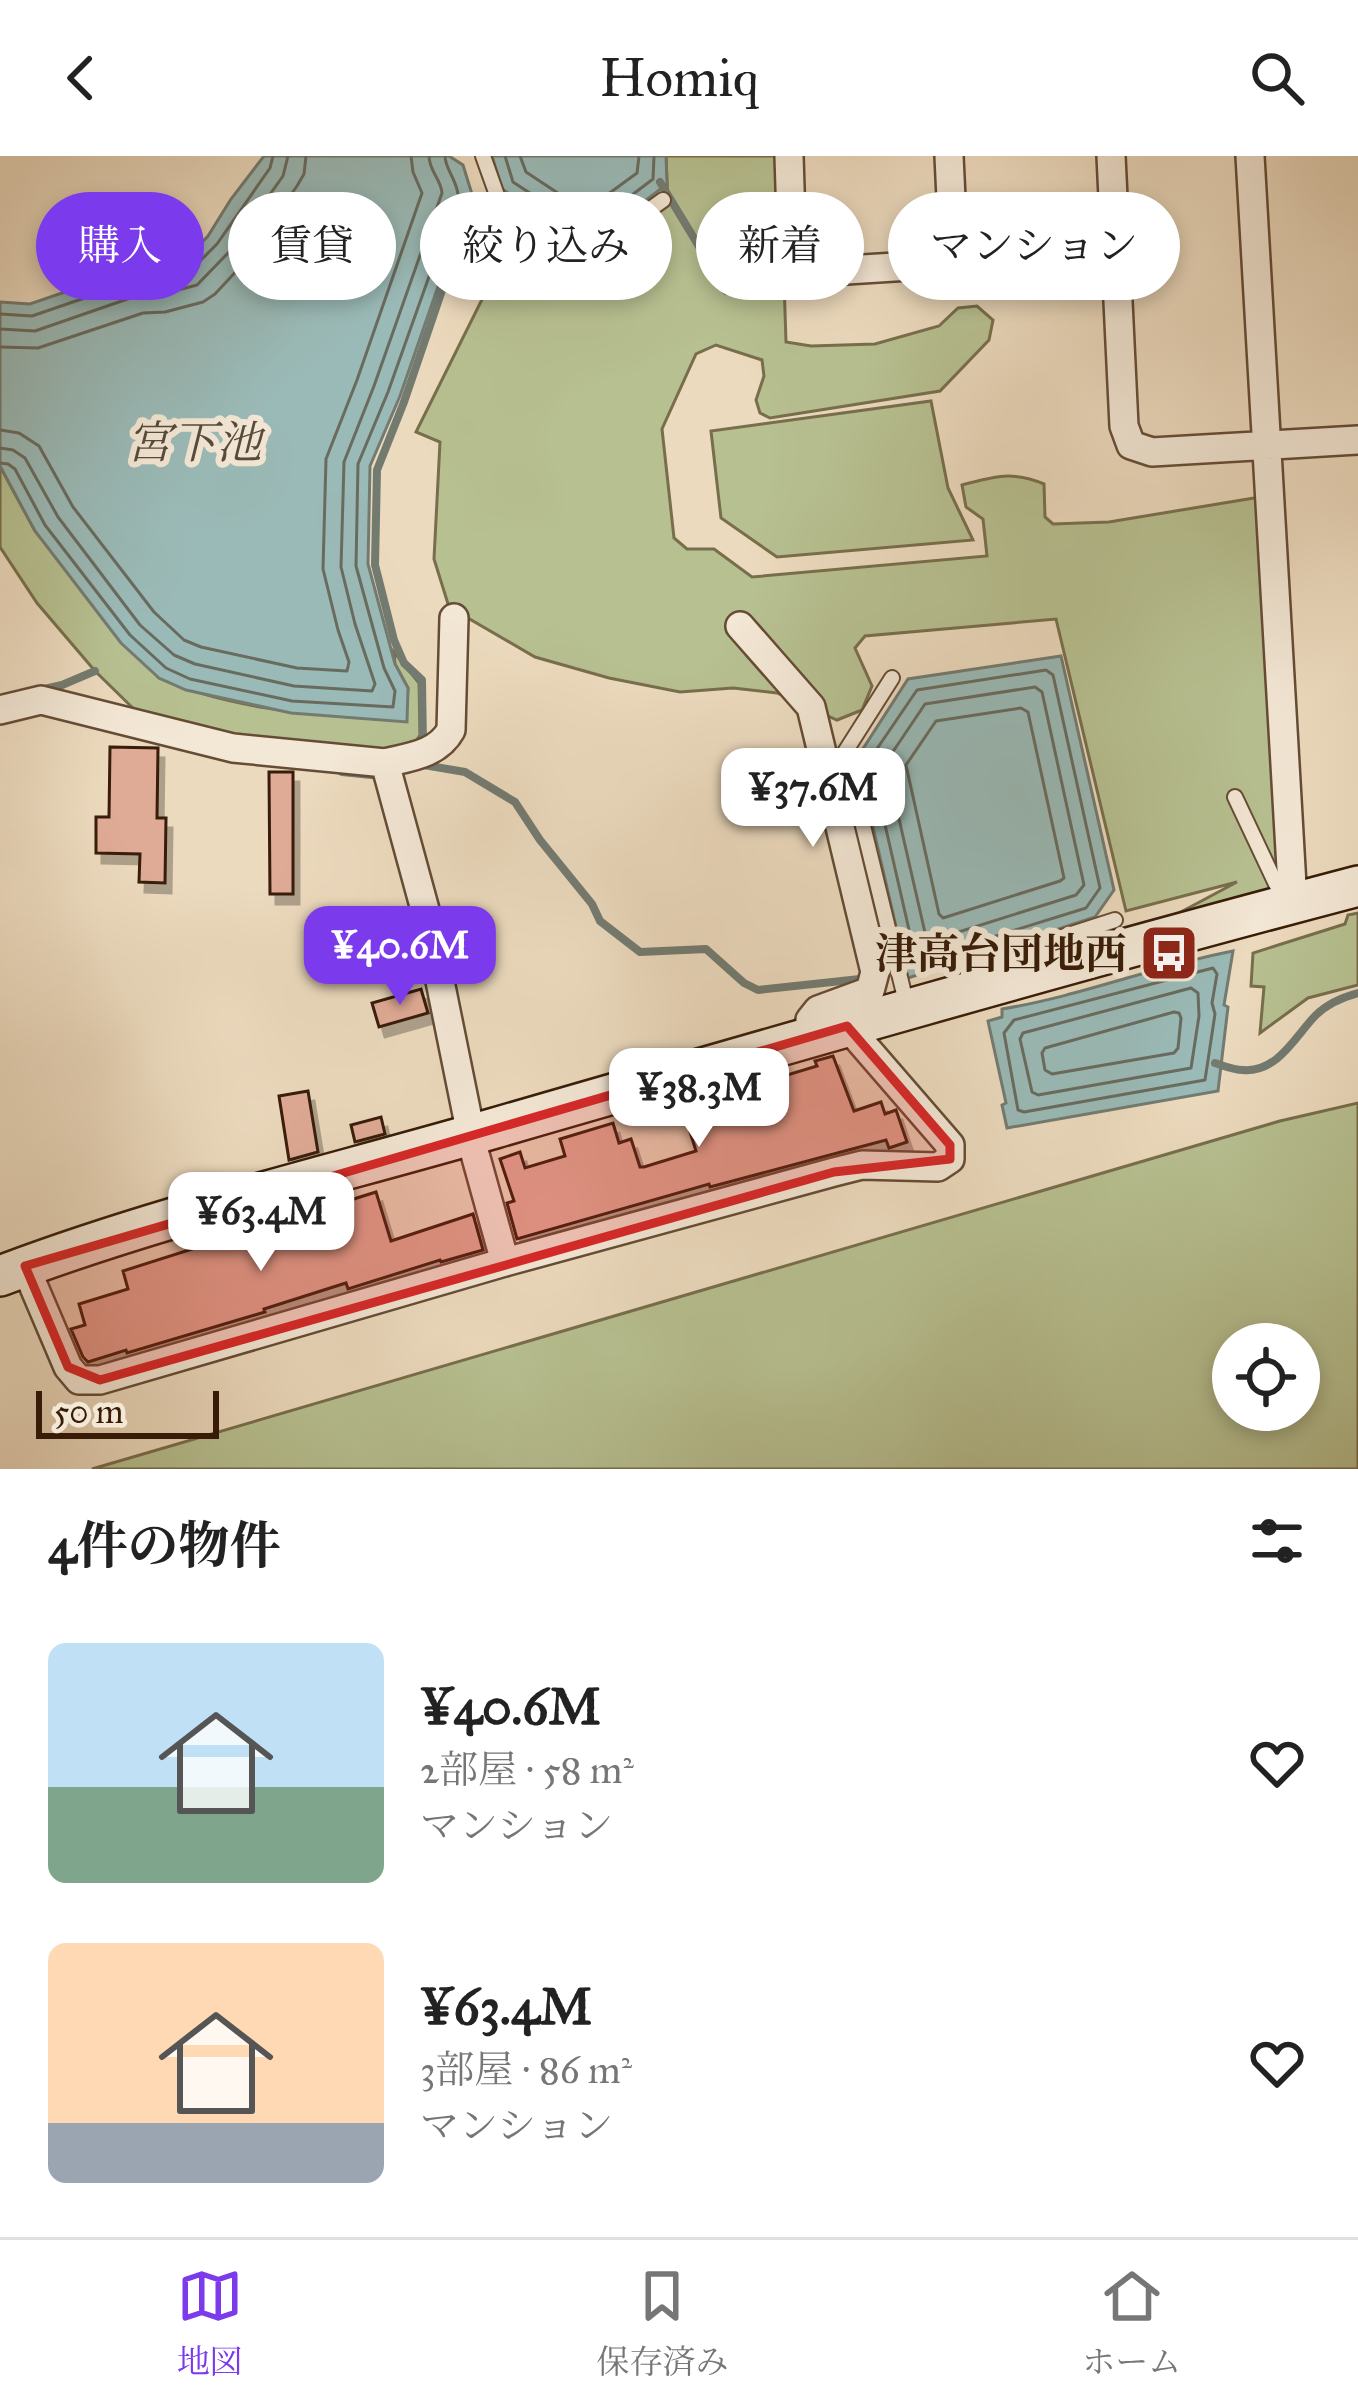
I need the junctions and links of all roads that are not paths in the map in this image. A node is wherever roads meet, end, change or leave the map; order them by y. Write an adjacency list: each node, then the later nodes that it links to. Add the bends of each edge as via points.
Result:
1 (483, 156): 6 (lane)
2 (789, 156): 9 (street, via 797,266)
3 (949, 156): 7 (street)
4 (1112, 156): 8 (street)
5 (1250, 156): 12 (street)
6 (496, 192)
7 (951, 192)
8 (1113, 192)
9 (888, 267)
10 (1118, 300): 12 (street, via 1131,445 1152,452)
11 (1358, 440): 12 (street)
12 (1266, 445): 20 (street)
13 (454, 618): 17 (street, via 451,730 444,743)
14 (740, 626): 24 (street, via 811,707 875,972 870,991 809,1020)
15 (892, 678): 23 (lane, via 845,752)
16 (0, 710): 17 (street, via 40,700 233,748)
17 (387, 770): 25 (street, via 427,917)
18 (1235, 797): 20 (lane)
19 (1358, 886): 20 (street)
20 (1293, 903): 22 (street)
21 (1115, 920): 22 (lane, via 975,965)
22 (982, 989): 23 (street)
23 (907, 1008): 24 (street)
24 (830, 1031): 25 (street); 26 (street, via 950,1145 950,1159 938,1167 862,1165)
25 (470, 1135): 26 (street); 27 (street, via 175,1216)
26 (505, 1262): 27 (street, via 100,1380 79,1380 68,1367)
27 (12, 1271)

